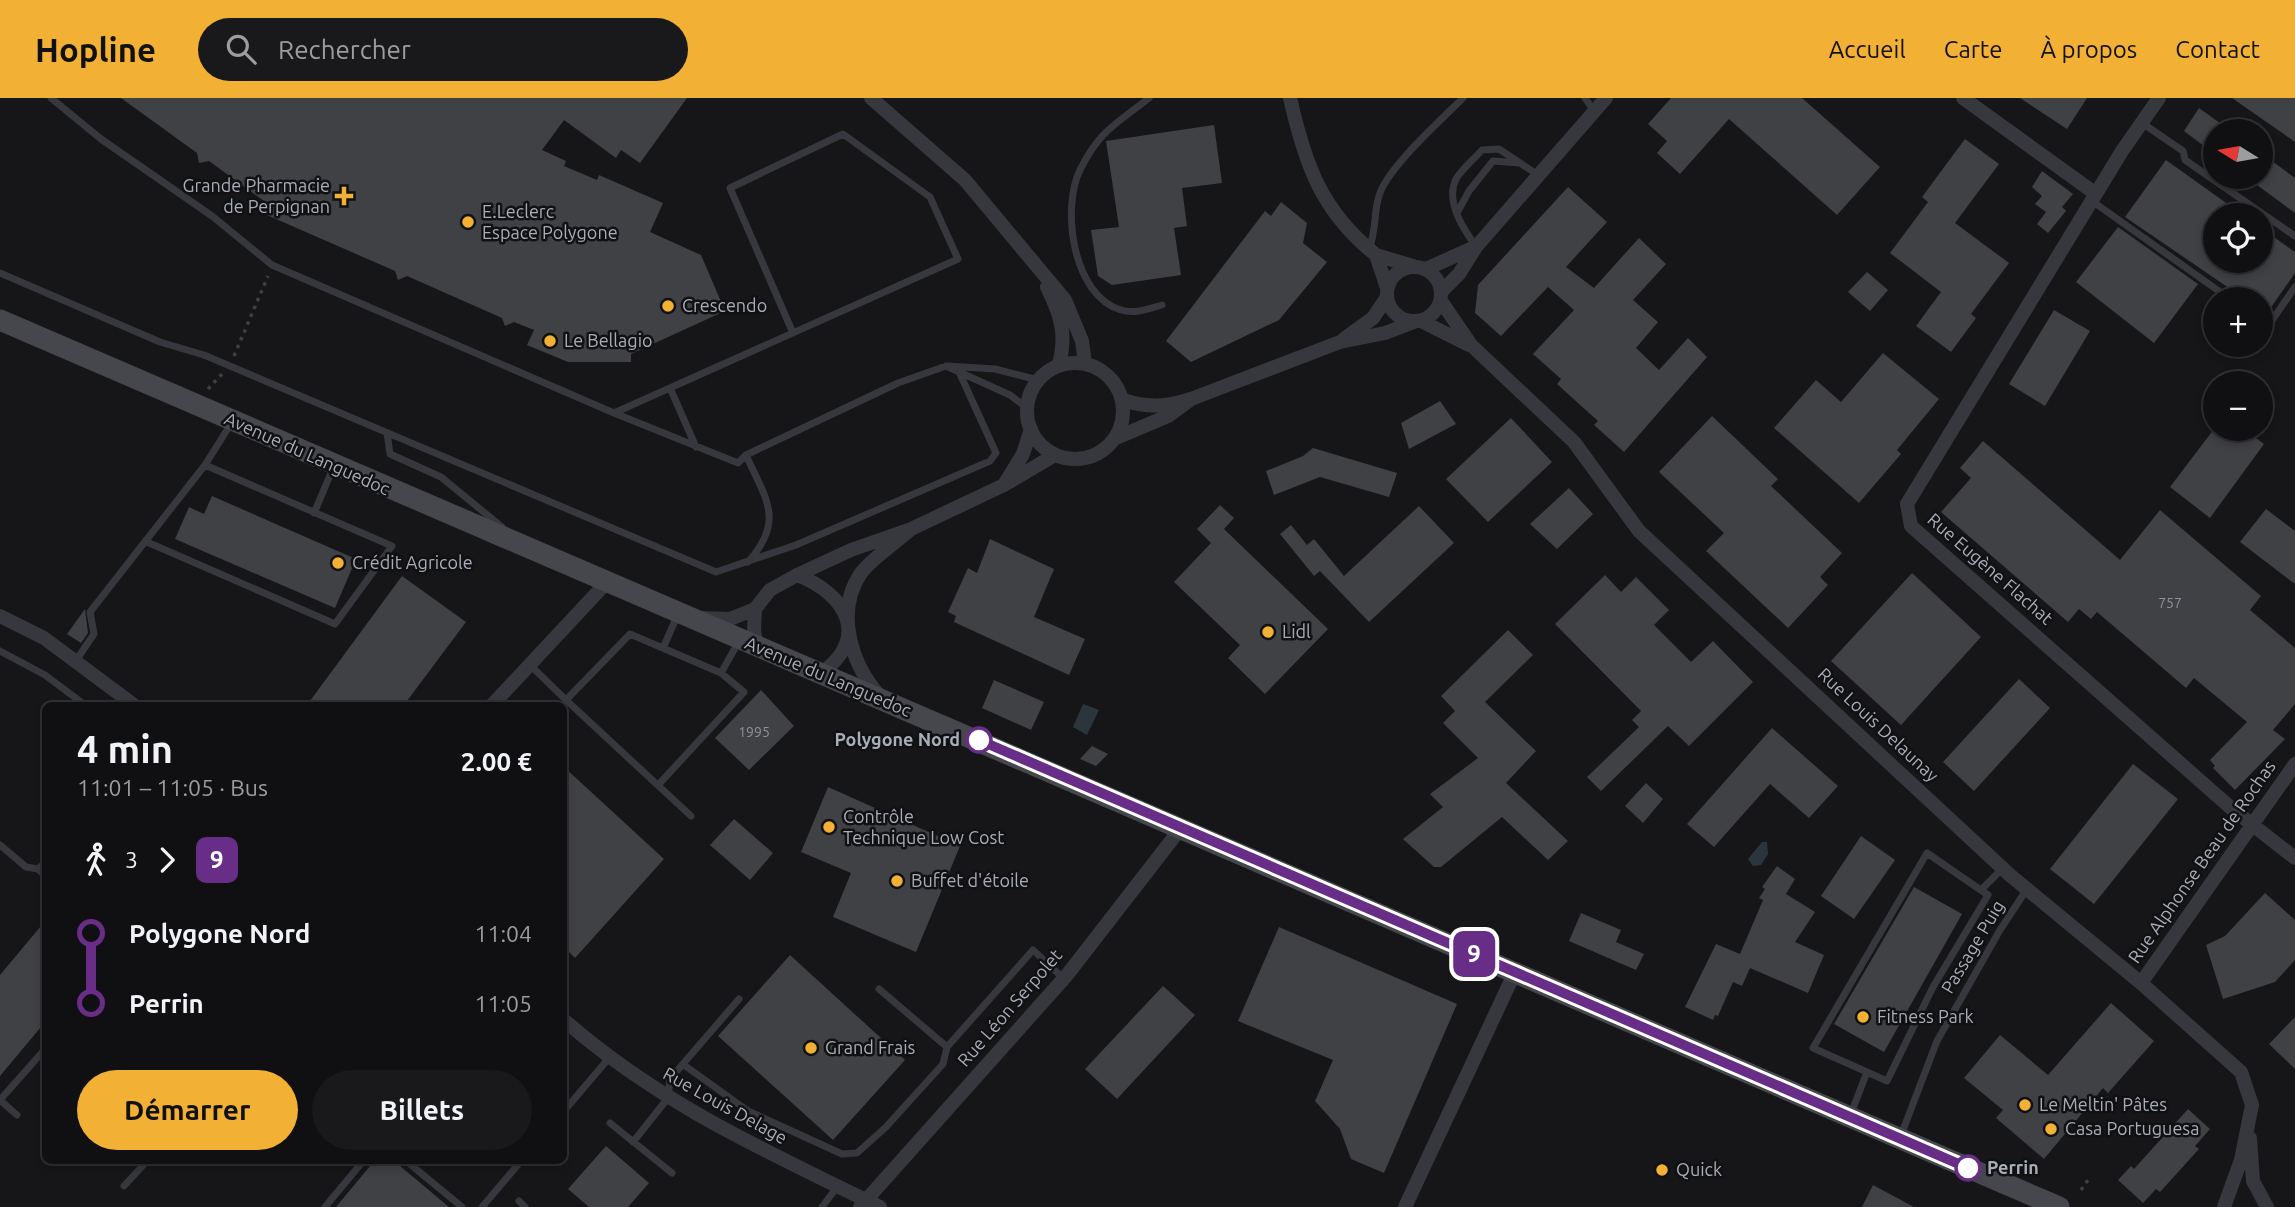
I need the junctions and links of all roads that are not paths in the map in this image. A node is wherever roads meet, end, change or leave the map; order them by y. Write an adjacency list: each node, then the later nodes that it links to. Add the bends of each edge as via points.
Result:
1 (51, 98): 42 (lane, via 272,265)
2 (871, 98): 21 (street, via 965,180)
3 (1149, 98): 26 (lane, via 1099,135 1078,173 1070,225 1082,274 1097,294 1118,310 1134,313)
4 (1290, 98): 18 (street, via 1302,150 1319,192 1339,221)
5 (1463, 98): 18 (lane, via 1405,157 1379,194)
6 (1585, 98): 10 (lane)
7 (1606, 98): 10 (street)
8 (1963, 98): 14 (street)
9 (2159, 98): 11 (street, Rue Eugène Flachat)
10 (1594, 111): 13 (street)
11 (2142, 123): 14 (street, Rue Eugène Flachat); 16 (lane, via 2183,151 2185,160)
12 (1520, 163): 13 (lane); 15 (lane, via 1493,161); 15 (lane, via 1499,149 1482,149 1456,180 1452,200)
13 (1539, 176): 17 (street)
14 (2094, 198): 22 (lane); 79 (street, Rue Eugène Flachat, via 1907,503 1911,526)
15 (1457, 213): 17 (lane)
16 (2295, 236)
17 (1476, 247): 19 (street); 25 (street)
18 (1372, 252): 19 (street); 24 (street)
19 (1419, 267): 24 (street, via 1396,273); 25 (street, via 1437,279)
20 (0, 273): 45 (lane)
21 (1040, 273): 33 (street, via 1065,300 1082,341); 34 (street, via 1062,323 1065,343)
22 (2214, 287)
23 (2295, 287): 27 (lane)
24 (1387, 292): 28 (street, via 1399,317); 31 (street, via 1373,318)
25 (1442, 296): 28 (street, via 1436,312); 32 (street, Rue Louis Delaunay)
26 (1162, 305)
27 (2273, 318)
28 (1418, 321): 31 (street); 32 (street, Rue Louis Delaunay)
29 (0, 322): 43 (main road, Avenue du Languedoc)
30 (793, 333): 30 (lane, via 958,259 930,197 844,134 730,188); 38 (lane)
31 (1340, 342): 39 (street)
32 (1471, 345): 84 (street, Rue Louis Delaunay, via 1574,442 1639,531)
33 (1085, 363): 34 (street); 40 (street, via 1102,370)
34 (1059, 365): 37 (street)
35 (946, 366): 36 (lane); 37 (lane, via 995,369); 48 (lane, via 898,383)
36 (960, 374): 41 (lane, via 1010,395); 57 (lane, via 996,453 990,461)
37 (1038, 380): 41 (street)
38 (670, 388): 42 (lane); 47 (lane)
39 (1191, 399): 40 (street, via 1166,407 1144,407); 46 (street, via 1168,416)
40 (1123, 400): 46 (street, via 1123,420)
41 (1027, 408): 44 (street)
42 (614, 412): 47 (lane)
43 (232, 421): 50 (lane); 51 (main road, Avenue du Languedoc)
44 (1031, 429): 49 (street); 52 (street, via 1023,454)
45 (387, 433): 56 (lane, via 390,454 441,477); 57 (lane, via 716,572)
46 (1116, 438): 49 (street, via 1102,452 1085,459)
47 (696, 448): 48 (lane, via 738,463)
48 (746, 455): 57 (lane, via 771,512 760,545)
49 (1055, 455): 52 (street)
50 (205, 465): 53 (lane); 55 (lane)
51 (334, 466): 53 (lane); 56 (main road, Avenue du Languedoc)
52 (1004, 485): 54 (street)
53 (314, 513): 55 (lane, via 392,546 335,624)
54 (911, 529): 58 (street); 63 (street, via 862,572 850,597)
55 (147, 542): 67 (lane, via 90,612 94,634)
56 (528, 549): 59 (main road, Avenue du Languedoc)
57 (746, 564)
58 (797, 575): 60 (street, via 770,590); 63 (street, via 818,583 838,599)
59 (608, 581): 61 (main road, Avenue du Languedoc); 68 (street)
60 (755, 609): 61 (street, via 730,619); 64 (street)
61 (682, 615): 64 (main road, Avenue du Languedoc); 65 (lane)
62 (0, 616): 67 (street, via 44,638)
63 (849, 626): 70 (street, via 844,648 834,664); 71 (street, via 852,652 862,676)
64 (749, 644): 69 (lane); 70 (main road, Avenue du Languedoc)
65 (663, 648): 69 (lane); 72 (lane, via 630,634)
66 (0, 652): 73 (lane, via 45,675)
67 (75, 662): 74 (street)
68 (530, 665): 72 (lane); 75 (street)
69 (722, 673): 77 (lane, via 744,692)
70 (820, 674): 71 (main road, Avenue du Languedoc)
71 (881, 698): 80 (main road, Avenue du Languedoc)
72 (566, 700): 77 (lane)
73 (81, 702)
74 (130, 702)
75 (495, 702)
76 (2295, 764): 79 (street, Rue Alphonse Beau de Rochas)
77 (659, 784): 78 (lane)
78 (691, 816)
79 (2251, 824): 82 (street, Rue Eugène Flachat); 91 (street, Rue Alphonse Beau de Rochas)
80 (1181, 828): 89 (main road, Avenue du Languedoc); 90 (street, Rue Léon Serpolet)
81 (0, 845): 85 (lane, via 26,867)
82 (2295, 858)
83 (42, 866): 85 (lane)
84 (2003, 867): 87 (street, Rue Louis Delaunay); 88 (lane)
85 (38, 869): 86 (lane)
86 (42, 872)
87 (2027, 889): 91 (street, Rue Louis Delaunay); 107 (lane, Passage Puig, via 1937,1041)
88 (1981, 890): 99 (lane, via 1989,895 1933,987 1887,1081); 99 (lane, via 1927,853 1905,886 1813,1048)
89 (1515, 972): 104 (main road, Avenue du Languedoc); 121 (street)
90 (1063, 978): 95 (lane, via 1033,950); 116 (street, Rue Léon Serpolet)
91 (2141, 983): 106 (street, Rue Louis Delaunay, via 2202,1048 2241,1072 2252,1105)
92 (879, 989): 95 (lane)
93 (739, 999): 98 (lane)
94 (567, 1023): 97 (street, Rue Louis Delage)
95 (947, 1047): 98 (lane, via 943,1064 857,1153 842,1154 748,1111)
96 (42, 1053): 101 (lane)
97 (609, 1058): 100 (street, Rue Louis Delage); 102 (lane)
98 (684, 1065): 100 (lane, via 670,1079)
99 (1867, 1072): 104 (lane)
100 (668, 1098): 108 (lane); 115 (street, Rue Louis Delage, via 743,1141)
101 (0, 1100): 103 (lane)
102 (567, 1107)
103 (17, 1115)
104 (1850, 1117): 107 (main road, Avenue du Languedoc)
105 (610, 1123): 108 (lane)
106 (2250, 1126): 123 (street); 124 (street, Rue Louis Delaunay, via 2253,1181)
107 (1900, 1138): 122 (main road, Avenue du Languedoc)
108 (633, 1142): 113 (lane)
109 (144, 1164): 114 (lane)
110 (361, 1164): 117 (lane)
111 (410, 1164): 118 (lane)
112 (519, 1164): 119 (lane)
113 (672, 1173)
114 (124, 1186)
115 (837, 1186): 116 (street, Rue Louis Delage); 120 (lane)
116 (869, 1205)
117 (325, 1207)
118 (462, 1207)
119 (482, 1207)
120 (822, 1207)
121 (1405, 1207)
122 (2059, 1207)
123 (2224, 1207)
124 (2267, 1207)

